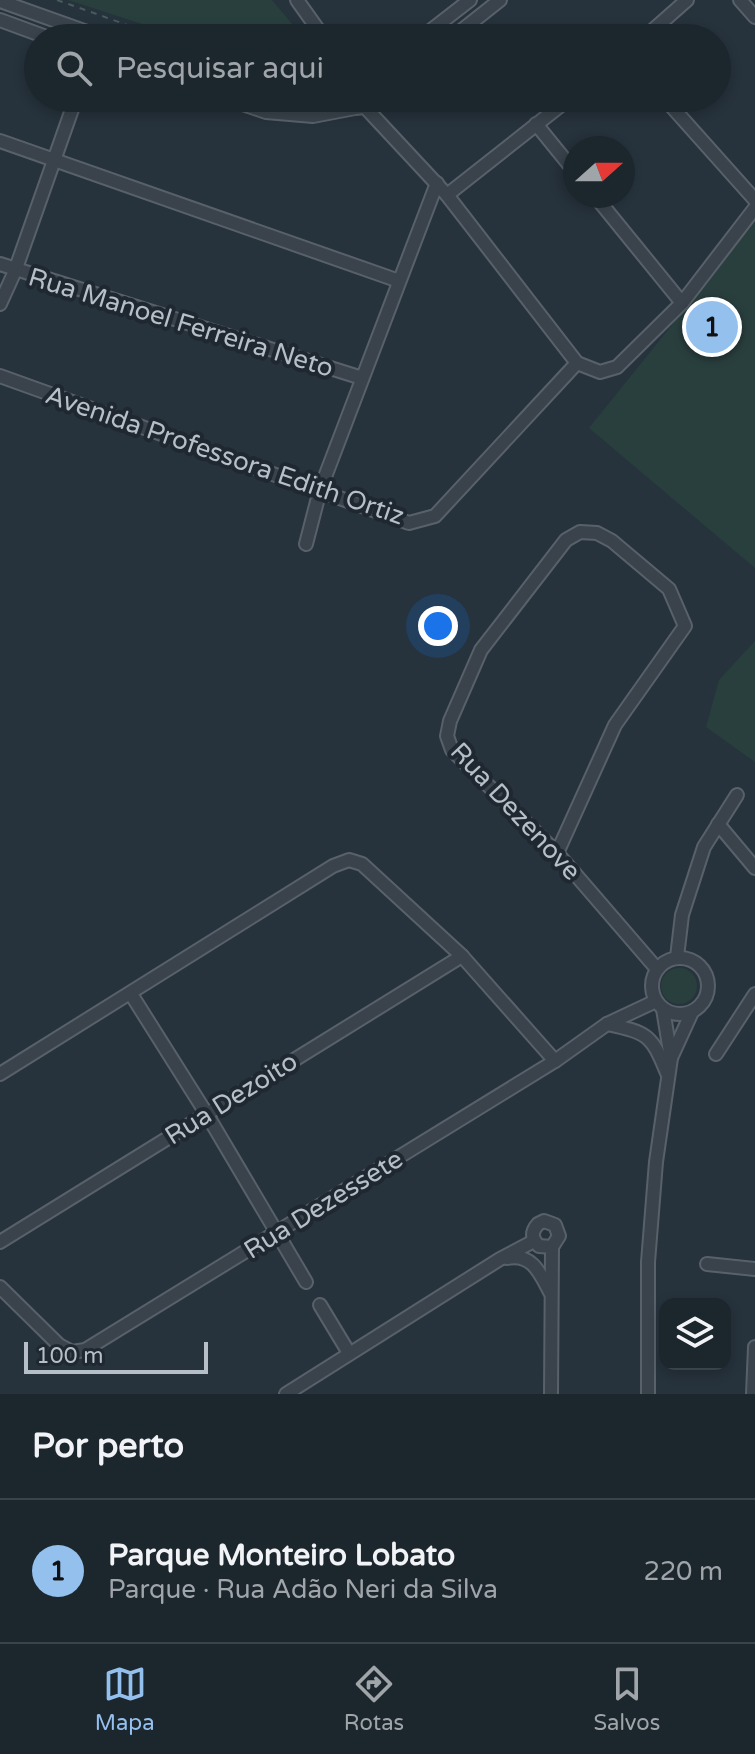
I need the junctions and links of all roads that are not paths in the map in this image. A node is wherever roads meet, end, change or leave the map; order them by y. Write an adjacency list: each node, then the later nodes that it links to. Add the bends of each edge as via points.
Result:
1 (297, 0): 10 (street)
2 (470, 0): 11 (street)
3 (500, 0): 12 (street)
4 (687, 0): 13 (street)
5 (740, 0): 7 (street)
6 (0, 1): 9 (street)
7 (755, 17)
8 (0, 20): 14 (street)
9 (65, 24)
10 (314, 24)
11 (439, 24)
12 (470, 24)
13 (660, 24)
14 (24, 29)
15 (71, 112): 24 (street)
16 (266, 112): 17 (street)
17 (330, 112)
18 (371, 112): 25 (street)
19 (552, 112): 21 (street)
20 (676, 112): 27 (street)
21 (536, 124): 23 (street); 26 (street)
22 (0, 141): 24 (street)
23 (563, 157)
24 (54, 160): 31 (street); 32 (street)
25 (437, 183): 26 (street); 32 (street)
26 (447, 195): 35 (street)
27 (755, 200)
28 (605, 208): 33 (street)
29 (754, 211): 33 (street)
30 (0, 264): 31 (street, Rua Manoel Ferreira Neto)
31 (15, 271): 34 (street); 37 (street, Rua Manoel Ferreira Neto)
32 (399, 281): 37 (street)
33 (682, 303): 35 (street, via 617,367 600,372)
34 (0, 304)
35 (577, 363): 38 (street, Avenida Professora Edith Ortiz, via 435,516 409,523)
36 (0, 376): 38 (street, Avenida Professora Edith Ortiz)
37 (362, 378): 38 (street)
38 (320, 490): 39 (street)
39 (306, 544)
40 (737, 795): 41 (street)
41 (718, 824): 43 (street); 45 (street, via 694,874)
42 (557, 853): 42 (street, Rua Dezenove, via 615,725 685,626 669,589 597,533 580,532 566,540 481,650 447,736 452,750); 46 (street, Rua Dezenove)
43 (755, 868)
44 (462, 956): 47 (street, via 362,864 349,860); 54 (street); 57 (street, Rua Dezoito)
45 (677, 957): 46 (street); 50 (street, via 699,964 709,984 702,1005)
46 (657, 969): 49 (street, via 652,990)
47 (131, 994): 55 (street); 57 (street)
48 (755, 994): 52 (street)
49 (659, 1005): 50 (street, via 681,1015); 51 (street, Rua Dezessete); 53 (street)
50 (692, 1012): 53 (street)
51 (607, 1024): 54 (street, Rua Dezessete); 56 (street, via 639,1031 656,1048)
52 (716, 1054)
53 (671, 1058): 56 (street)
54 (555, 1061): 58 (street, Rua Dezessete)
55 (0, 1074)
56 (668, 1076): 73 (street, via 648,1262)
57 (206, 1113): 58 (street); 60 (street, Rua Dezoito)
58 (277, 1233): 65 (street); 66 (street, Rua Dezessete, via 85,1350 72,1352 59,1345)
59 (534, 1241): 61 (street); 61 (street, via 538,1224 550,1222 559,1236); 62 (street)
60 (0, 1242)
61 (552, 1247): 67 (street)
62 (500, 1259): 67 (street, via 528,1260); 70 (street)
63 (707, 1264): 64 (street)
64 (755, 1269)
65 (306, 1282)
66 (0, 1287)
67 (551, 1293): 72 (street)
68 (320, 1305): 70 (street)
69 (755, 1347): 74 (street)
70 (349, 1353): 71 (street)
71 (286, 1394)
72 (551, 1394)
73 (648, 1394)
74 (753, 1394)

